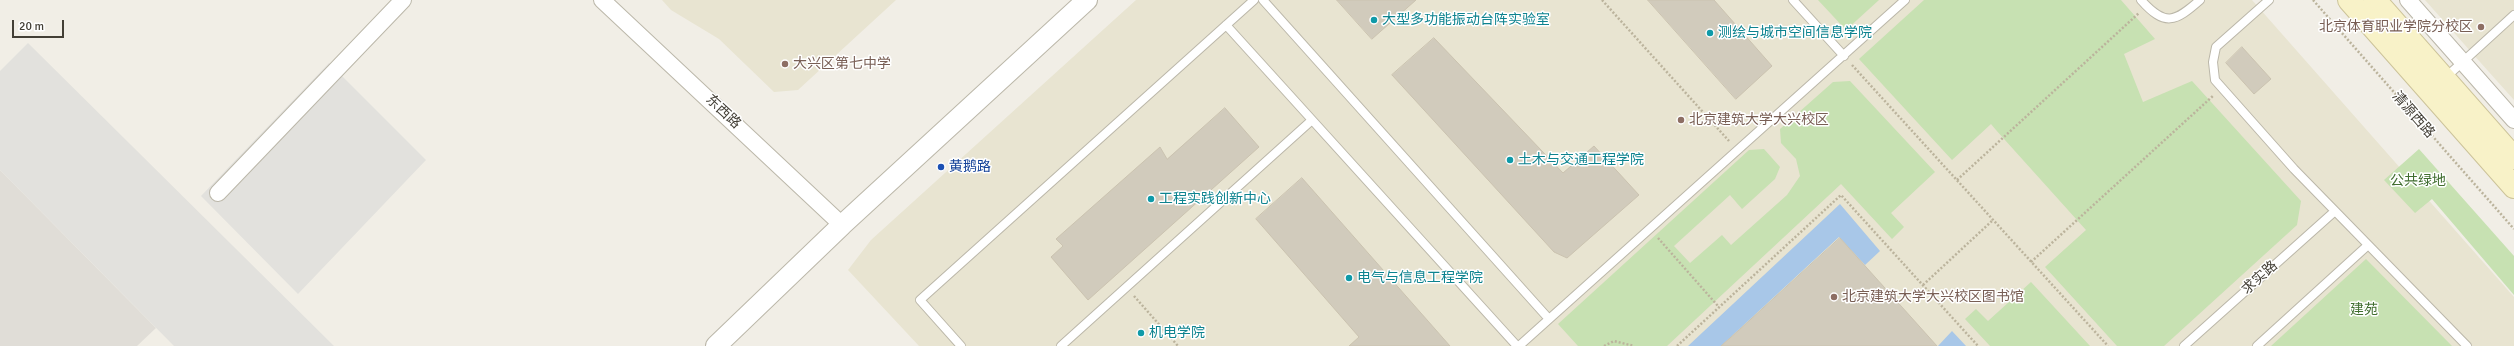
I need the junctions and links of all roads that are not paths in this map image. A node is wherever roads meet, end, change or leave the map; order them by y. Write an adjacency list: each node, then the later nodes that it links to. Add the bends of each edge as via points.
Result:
1 (403, 0): 23 (street)
2 (602, 0): 25 (street, 东西路)
3 (1087, 0): 25 (street)
4 (1254, 0): 15 (lane)
5 (1263, 0): 27 (lane)
6 (1793, 0): 16 (lane)
7 (1905, 0): 16 (lane)
8 (2200, 0): 13 (lane, via 2181,16 2170,20 2161,18)
9 (2269, 0): 24 (lane, via 2216,47 2213,62 2215,80)
10 (2349, 0): 22 (main road, 清源西路)
11 (2375, 0): 18 (main road)
12 (2408, 0): 17 (street)
13 (2144, 3)
14 (2514, 16): 17 (lane)
15 (1226, 25): 19 (lane); 29 (lane, via 920,300)
16 (1844, 56): 27 (lane)
17 (2463, 62): 18 (lane); 20 (street)
18 (2444, 79): 21 (main road)
19 (1312, 120): 30 (lane); 31 (lane)
20 (2514, 120)
21 (2514, 158)
22 (2514, 187)
23 (218, 193)
24 (2335, 211): 26 (lane); 32 (lane, 求实路)
25 (842, 225): 28 (street)
26 (2367, 246): 33 (lane); 34 (lane)
27 (1549, 319): 31 (lane)
28 (716, 346)
29 (961, 346)
30 (1061, 346)
31 (1518, 346)
32 (2184, 346)
33 (2257, 346)
34 (2467, 346)

